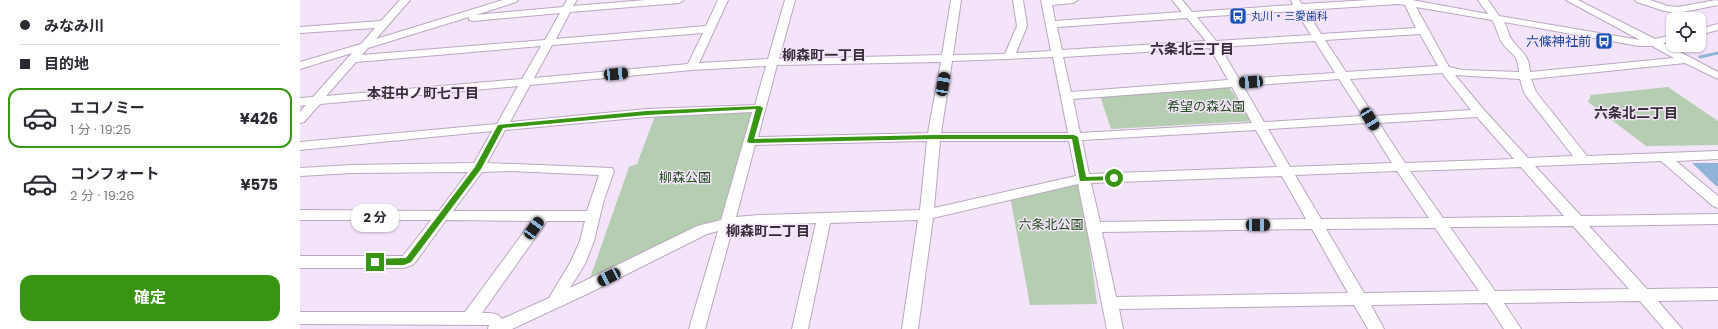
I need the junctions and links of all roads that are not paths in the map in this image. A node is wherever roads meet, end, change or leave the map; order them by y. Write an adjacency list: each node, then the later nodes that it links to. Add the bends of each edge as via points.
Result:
1 (405, 0): 21 (street)
2 (513, 0): 19 (street)
3 (679, 0): 17 (street)
4 (723, 0): 24 (street)
5 (790, 0): 39 (street)
6 (956, 0): 36 (street)
7 (1018, 0): 35 (street, via 1022,26)
8 (1073, 0): 13 (street)
9 (1177, 0): 18 (street)
10 (1483, 0): 20 (street)
11 (1571, 0): 31 (street)
12 (1640, 0): 15 (street, via 1678,10)
13 (1047, 1): 22 (street)
14 (1408, 1): 16 (street); 20 (street); 27 (street)
15 (1715, 2)
16 (1296, 4): 18 (street); 28 (street)
17 (570, 5): 19 (street, via 468,19 462,19); 30 (street)
18 (1189, 15): 22 (street); 33 (street)
19 (460, 16): 32 (street)
20 (1496, 19): 31 (street); 44 (street, via 1506,40 1524,62)
21 (384, 24): 25 (street); 32 (street)
22 (1052, 24): 34 (street)
23 (1718, 27): 26 (street)
24 (710, 29): 30 (street); 41 (street)
25 (300, 30)
26 (1706, 30)
27 (1422, 31): 28 (street); 42 (street)
28 (1318, 38): 33 (street); 43 (street)
29 (1666, 40): 31 (street)
30 (548, 42): 37 (street); 46 (street)
31 (1651, 43): 38 (street)
32 (365, 45): 37 (street); 40 (street)
33 (1214, 45): 34 (street); 47 (street)
34 (1057, 55): 35 (street); 48 (street)
35 (1009, 57): 36 (street)
36 (948, 58): 39 (street); 57 (street)
37 (353, 59): 49 (street)
38 (1684, 60): 44 (street); 45 (street)
39 (772, 62): 41 (street); 51 (street)
40 (300, 66)
41 (692, 67): 46 (street)
42 (1445, 69): 43 (street); 44 (street, via 1462,73); 52 (street)
43 (1343, 75): 47 (street); 54 (street)
44 (1524, 76): 63 (street, via 1530,93)
45 (1718, 76)
46 (526, 82): 49 (street); 55 (street)
47 (1235, 83): 48 (street); 56 (street)
48 (1066, 96): 58 (street)
49 (317, 100): 50 (street); 53 (street)
50 (300, 102)
51 (760, 108): 55 (street, via 647,113); 59 (street)
52 (1480, 113): 54 (street); 64 (street)
53 (300, 119)
54 (1370, 119): 56 (street); 65 (street)
55 (501, 126): 60 (street); 66 (street)
56 (1260, 126): 58 (street); 68 (street)
57 (934, 137): 58 (street); 59 (street); 73 (street)
58 (1074, 137): 69 (street)
59 (750, 142): 79 (street)
60 (300, 146)
61 (1718, 155): 62 (street)
62 (1664, 157): 63 (street); 70 (street)
63 (1584, 160): 64 (street)
64 (1524, 162): 65 (street); 78 (street)
65 (1400, 167): 68 (street); 80 (street)
66 (478, 168): 67 (street); 72 (street); 75 (street, via 607,171)
67 (300, 172)
68 (1286, 172): 69 (street); 81 (street)
69 (1083, 180): 73 (street); 82 (street)
70 (1718, 203)
71 (300, 215): 72 (street)
72 (444, 215): 74 (street); 83 (street, via 409,260 404,262)
73 (926, 215): 76 (street); 95 (street)
74 (543, 216): 75 (street); 91 (street)
75 (593, 216): 84 (street, via 587,241)
76 (824, 218): 79 (street); 94 (street)
77 (1718, 219): 78 (street)
78 (1577, 221): 80 (street); 85 (street)
79 (727, 223): 84 (street, via 702,230); 93 (street)
80 (1440, 223): 81 (street); 87 (street)
81 (1317, 225): 82 (street); 88 (street)
82 (1093, 227): 89 (street)
83 (300, 262)
84 (567, 291): 92 (street, via 554,303)
85 (1643, 294): 86 (street); 87 (street); 99 (street)
86 (1718, 294)
87 (1491, 297): 88 (street); 98 (street)
88 (1360, 299): 89 (street); 97 (street)
89 (1109, 302): 96 (street)
90 (300, 318): 91 (street)
91 (469, 319): 92 (street, via 492,319 496,322)
92 (497, 328)
93 (697, 329)
94 (800, 329)
95 (910, 329)
96 (1115, 329)
97 (1376, 329)
98 (1514, 329)
99 (1674, 329)

